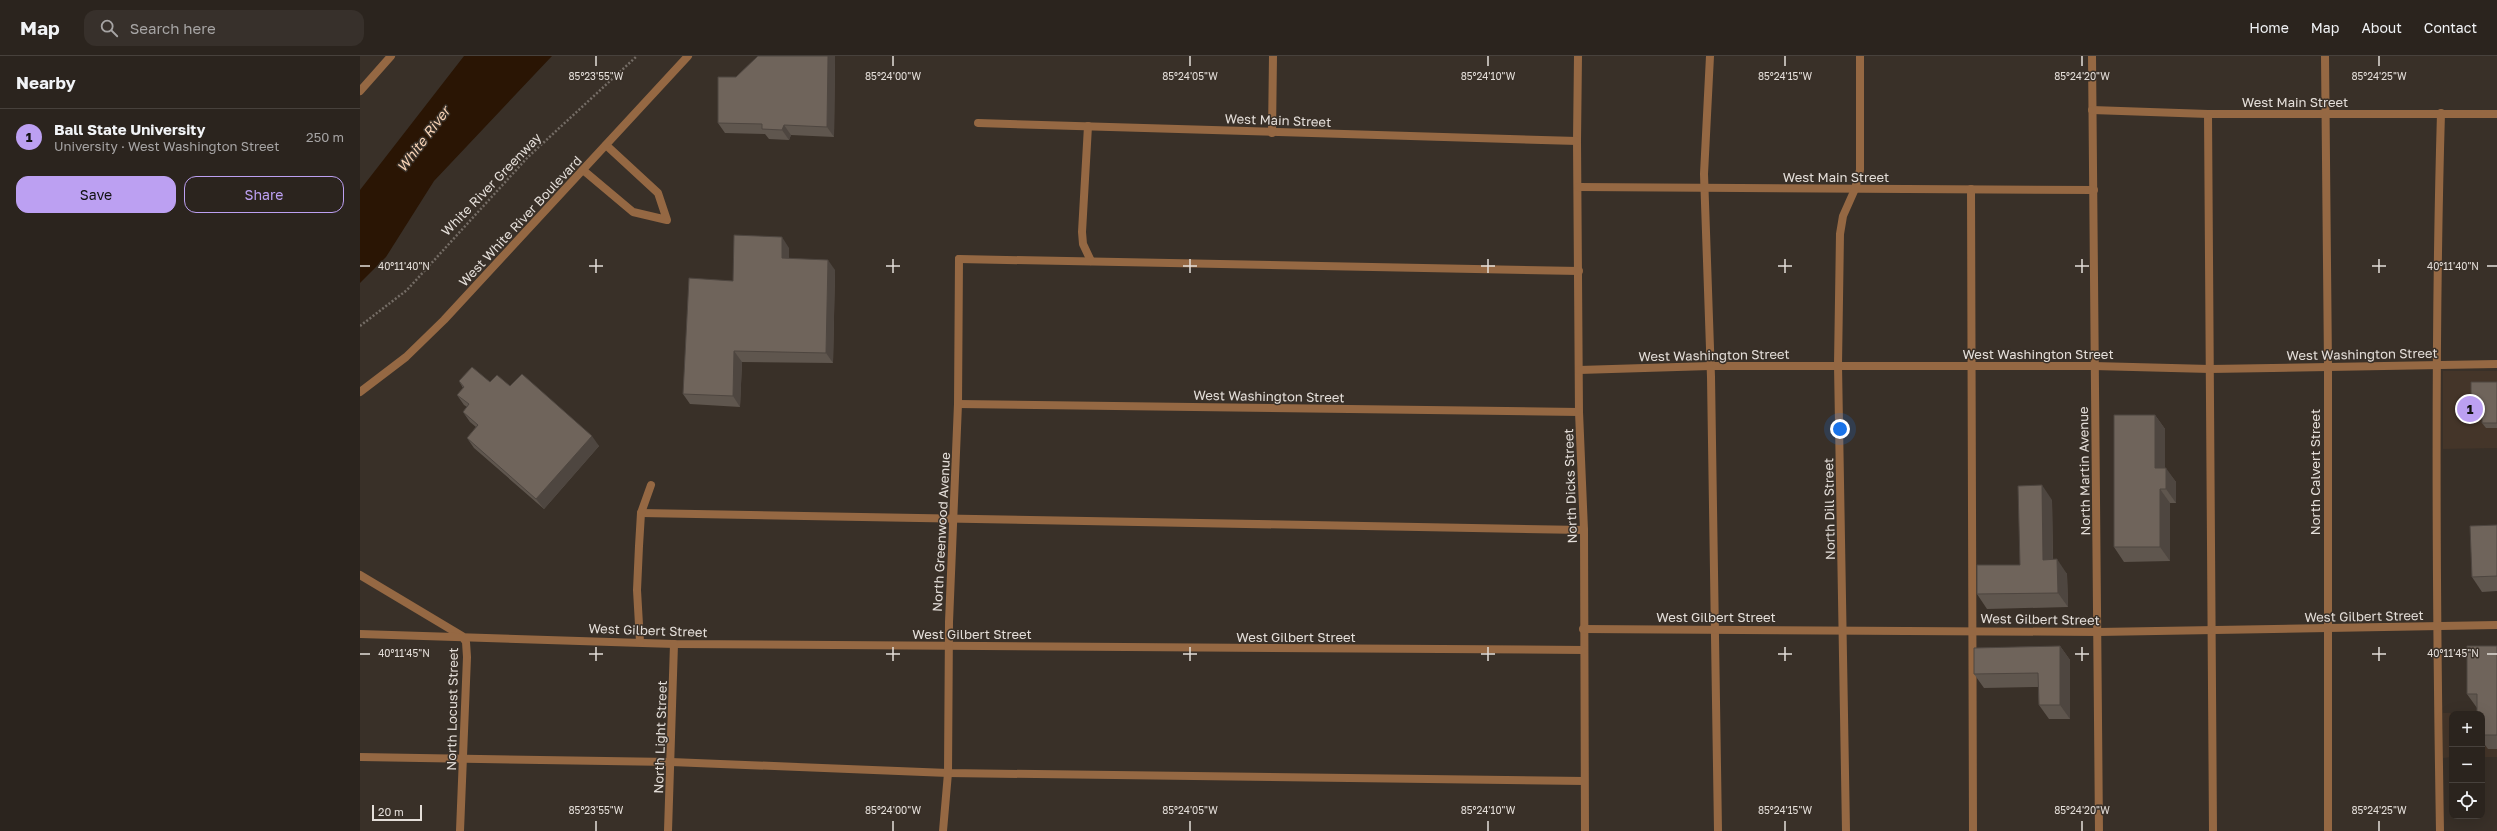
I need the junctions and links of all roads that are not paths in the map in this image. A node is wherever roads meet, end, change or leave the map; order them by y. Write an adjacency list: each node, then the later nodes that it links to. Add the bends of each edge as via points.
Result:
1 (391, 56): 9 (street)
2 (688, 56): 19 (street, West White River Boulevard)
3 (1273, 56): 17 (street)
4 (1578, 56): 18 (street, North Dicks Street)
5 (1710, 56): 22 (street)
6 (1860, 56): 23 (street, North Dill Street, via 1860,170)
7 (2092, 56): 10 (street, North Martin Avenue)
8 (2325, 56): 13 (street, North Calvert Street)
9 (360, 91)
10 (2092, 110): 12 (street, West Main Street); 25 (street, North Martin Avenue)
11 (2441, 113): 13 (street, West Main Street); 14 (street, West Main Street); 28 (street)
12 (2208, 114): 13 (street, West Main Street); 35 (street)
13 (2326, 114): 34 (street, North Calvert Street)
14 (2497, 114)
15 (978, 123): 16 (street, West Main Street)
16 (1088, 126): 17 (street, West Main Street); 26 (street, via 1082,232 1083,244)
17 (1272, 132): 18 (street, West Main Street)
18 (1577, 141): 21 (street, North Dicks Street)
19 (606, 145): 20 (street, West White River Boulevard); 20 (street, via 658,193 667,220 634,212)
20 (583, 170): 37 (street, West White River Boulevard, via 444,320 406,357)
21 (1578, 187): 22 (street, West Main Street); 27 (street, North Dicks Street)
22 (1705, 188): 23 (street, West Main Street); 31 (street)
23 (1855, 189): 24 (street, West Main Street); 30 (street, North Dill Street, via 1843,216 1840,234)
24 (1971, 189): 25 (street, West Main Street); 32 (street)
25 (2094, 190): 33 (street, North Martin Avenue)
26 (1091, 261): 27 (street); 38 (street, North Greenwood Avenue, via 959,259)
27 (1579, 271): 36 (street, North Dicks Street)
28 (2435, 364): 29 (street, West Washington Street); 34 (street, West Washington Street); 46 (street)
29 (2497, 364)
30 (1838, 365): 31 (street, West Washington Street); 32 (street, West Washington Street); 49 (street, North Dill Street)
31 (1710, 366): 36 (street, West Washington Street); 47 (street)
32 (1970, 366): 33 (street, West Washington Street); 51 (street)
33 (2094, 366): 35 (street, West Washington Street); 53 (street, North Martin Avenue)
34 (2328, 366): 35 (street, West Washington Street); 50 (street, North Calvert Street)
35 (2210, 369): 52 (street)
36 (1579, 370): 39 (street, North Dicks Street)
37 (360, 392)
38 (958, 404): 39 (street, West Washington Street); 42 (street, North Greenwood Avenue)
39 (1579, 412): 43 (street, North Dicks Street)
40 (651, 486): 41 (street)
41 (641, 513): 42 (street); 56 (street, via 637,590)
42 (953, 518): 43 (street); 58 (street, North Greenwood Avenue)
43 (1584, 530): 48 (street, North Dicks Street)
44 (360, 575): 55 (street, North Locust Street)
45 (2497, 625): 46 (street, West Gilbert Street)
46 (2437, 626): 50 (street, West Gilbert Street); 75 (street)
47 (1715, 628): 48 (street, West Gilbert Street); 49 (street, West Gilbert Street); 69 (street)
48 (1584, 629): 59 (street, North Dicks Street)
49 (1843, 629): 51 (street, West Gilbert Street); 70 (street, North Dill Street)
50 (2326, 629): 52 (street, West Gilbert Street); 74 (street, North Calvert Street)
51 (1972, 630): 53 (street, West Gilbert Street); 71 (street)
52 (2211, 630): 53 (street, West Gilbert Street); 73 (street)
53 (2098, 632): 72 (street, North Martin Avenue)
54 (360, 634): 55 (street, West Gilbert Street)
55 (462, 636): 56 (street, West Gilbert Street); 61 (street, North Locust Street, via 466,642 467,656)
56 (640, 642): 57 (street, West Gilbert Street)
57 (674, 644): 58 (street, West Gilbert Street); 62 (street, North Light Street)
58 (950, 646): 59 (street, West Gilbert Street); 63 (street, North Greenwood Avenue)
59 (1584, 650): 64 (street, North Dicks Street)
60 (360, 756): 61 (street)
61 (464, 758): 62 (street); 65 (street, North Locust Street)
62 (671, 762): 63 (street); 66 (street, North Light Street)
63 (948, 773): 64 (street); 67 (street, North Greenwood Avenue)
64 (1584, 781): 68 (street, North Dicks Street)
65 (460, 831)
66 (668, 831)
67 (944, 831)
68 (1585, 831)
69 (1718, 831)
70 (1846, 831)
71 (1973, 831)
72 (2099, 831)
73 (2213, 831)
74 (2328, 831)
75 (2440, 831)

